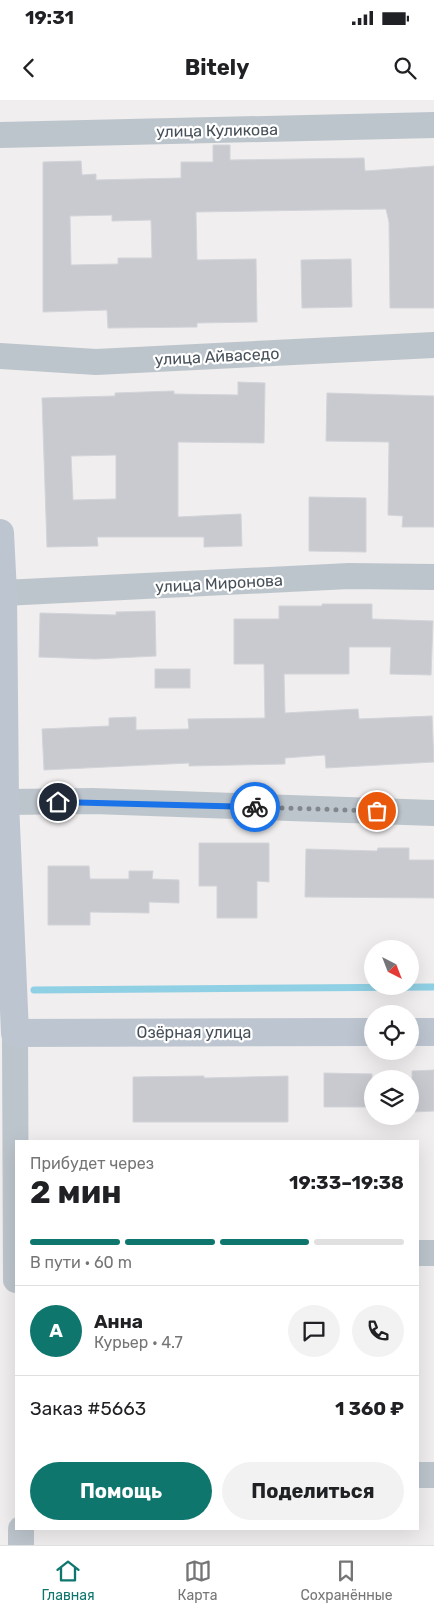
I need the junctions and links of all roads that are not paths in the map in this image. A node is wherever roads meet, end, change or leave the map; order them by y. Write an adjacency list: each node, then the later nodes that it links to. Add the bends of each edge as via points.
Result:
1 (434, 125): 2 (street, улица Куликова)
2 (0, 135)
3 (434, 345): 4 (street, улица Айваседо, via 96,362)
4 (0, 356)
5 (0, 533): 7 (main road)
6 (434, 577): 7 (street, улица Миронова, via 349,576)
7 (3, 593): 8 (main road)
8 (5, 802): 9 (street, via 93,801); 13 (main road)
9 (434, 813)
10 (364, 1032): 13 (main road, Озёрная улица)
11 (419, 1032): 12 (main road)
12 (434, 1032)
13 (15, 1033): 14 (street)
14 (15, 1140)
15 (419, 1253): 16 (street)
16 (434, 1253)
17 (434, 1474): 18 (street)
18 (419, 1475)
19 (21, 1530): 20 (street)
20 (21, 1545)

